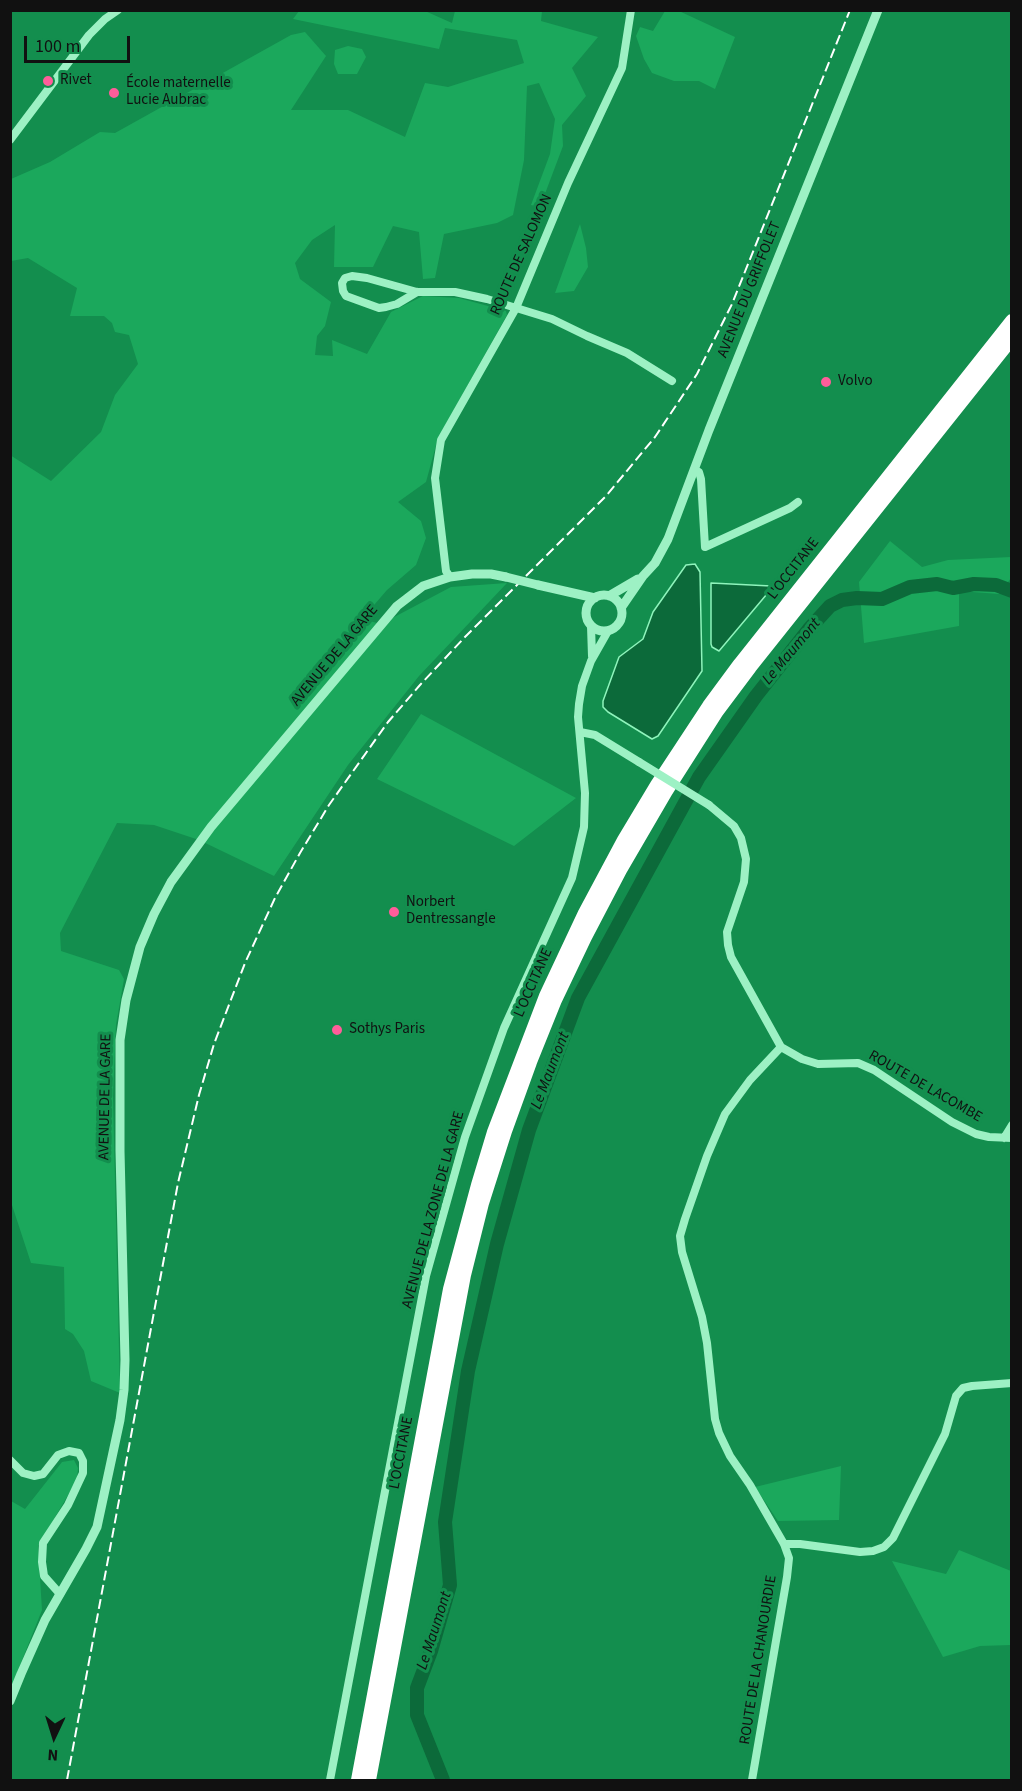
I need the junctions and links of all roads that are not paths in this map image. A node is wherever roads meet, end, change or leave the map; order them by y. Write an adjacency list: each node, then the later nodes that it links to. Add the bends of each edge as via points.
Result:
1 (118, 10): 4 (street, via 88,34)
2 (631, 10): 6 (street, ROUTE DE SALOMON, via 622,68)
3 (879, 10): 10 (street, AVENUE DU GRIFFOLET)
4 (10, 140)
5 (417, 292): 5 (street, via 352,276 342,283 346,296 379,308 397,304); 6 (street, via 455,292)
6 (516, 308): 9 (street, via 552,319 627,353); 13 (street, ROUTE DE SALOMON, via 441,440 435,478 446,571)
7 (1011, 321): 32 (highway, L'OCCITANE, via 702,716 624,840 546,996 494,1132 450,1289)
8 (1011, 338): 33 (highway, L'OCCITANE, via 717,711 620,870 555,1000 505,1131 464,1275)
9 (672, 381)
10 (696, 470): 11 (street, via 701,479 705,547); 12 (street, AVENUE DU GRIFFOLET, via 668,539)
11 (798, 502)
12 (643, 576): 15 (street); 17 (street, AVENUE DU GRIFFOLET)
13 (450, 577): 14 (street, AVENUE DE LA GARE, bridge, via 491,574); 29 (street, AVENUE DE LA GARE, via 423,586 397,606 313,704 211,827 171,882 140,947 120,1040 124,1390 97,1527)
14 (563, 592): 16 (street, AVENUE DE LA GARE); 18 (street)
15 (609, 596): 16 (street); 17 (street)
16 (595, 598): 18 (street)
17 (621, 608): 20 (street, via 621,619)
18 (586, 610): 19 (street)
19 (591, 626): 20 (street); 21 (street, AVENUE DE LA ZONE DE LA GARE)
20 (608, 631): 21 (street, AVENUE DE LA ZONE DE LA GARE)
21 (591, 661): 22 (street, AVENUE DE LA ZONE DE LA GARE, via 582,687)
22 (580, 732): 23 (street, bridge, via 595,735 709,805 734,826 746,859 744,882 727,932 728,945); 31 (street, AVENUE DE LA ZONE DE LA GARE, via 585,793 582,837 572,878 504,1028 484,1082 426,1276)
23 (781, 1047): 25 (street, ROUTE DE LACOMBE, via 818,1064 858,1063 952,1122 976,1134); 28 (street, via 725,1114 680,1236 702,1317 719,1433)
24 (1011, 1125): 25 (street)
25 (1008, 1138)
26 (1011, 1383): 28 (street, via 963,1388 956,1396 945,1434 893,1538 884,1547 860,1552)
27 (10, 1460): 29 (street, via 22,1473 34,1476 43,1474 58,1455 69,1451 79,1453 83,1461 68,1505 43,1543 44,1576)
28 (784, 1544): 34 (street, ROUTE DE LA CHANOURDIE, via 789,1558 788,1577)
29 (60, 1594): 30 (street, AVENUE DE LA GARE)
30 (10, 1701)
31 (330, 1780)
32 (358, 1780)
33 (369, 1780)
34 (752, 1780)

